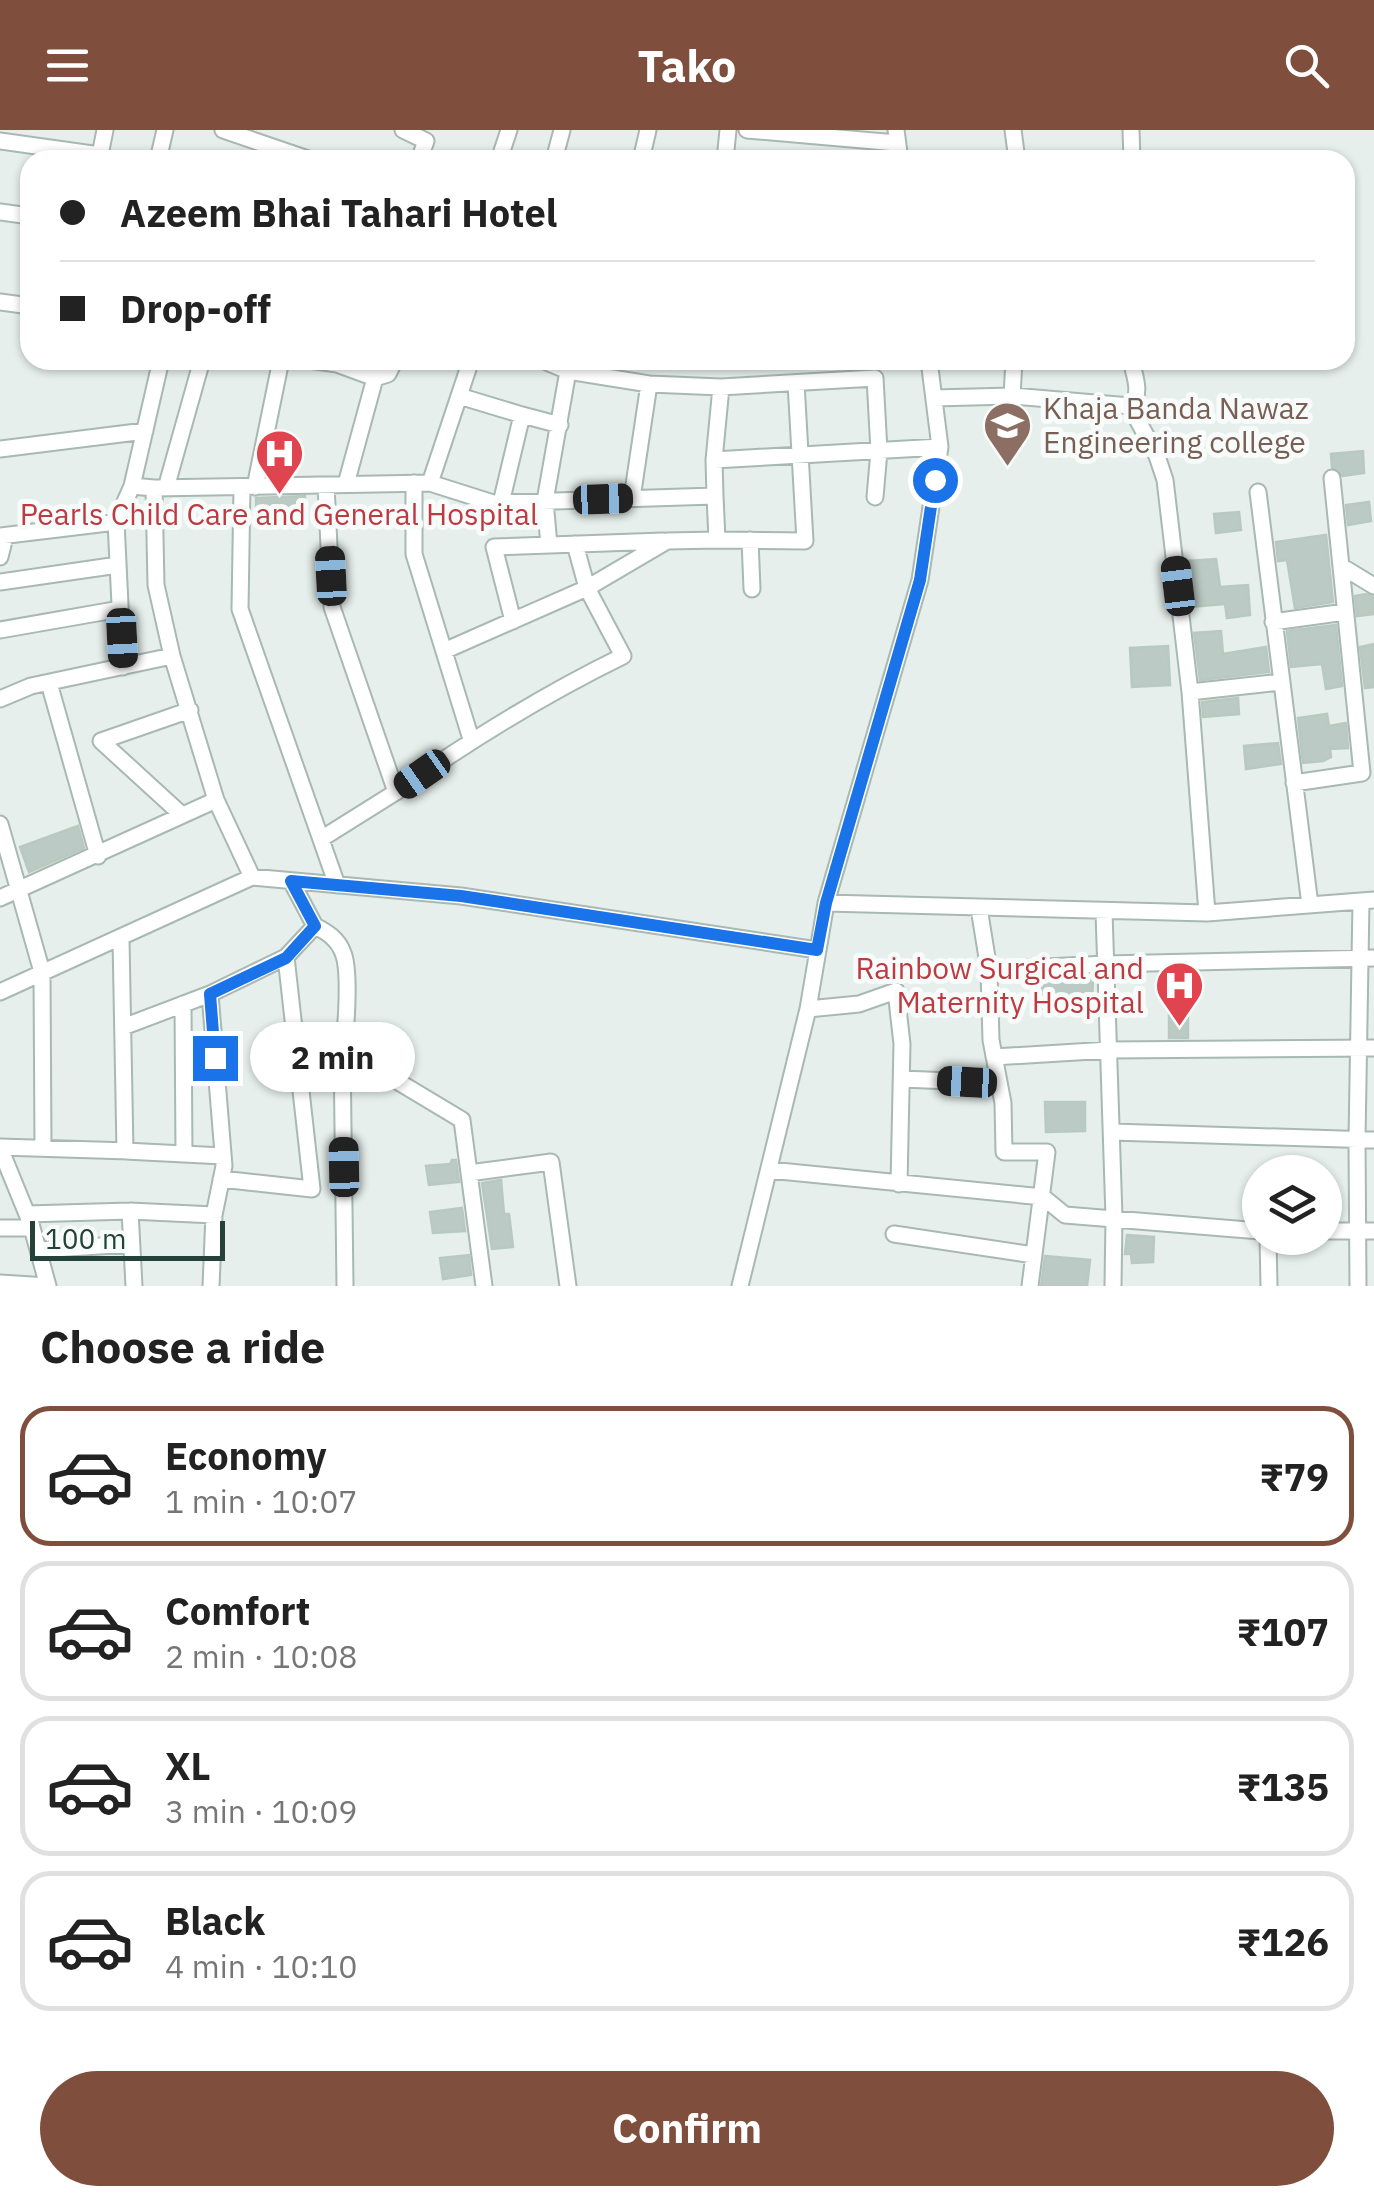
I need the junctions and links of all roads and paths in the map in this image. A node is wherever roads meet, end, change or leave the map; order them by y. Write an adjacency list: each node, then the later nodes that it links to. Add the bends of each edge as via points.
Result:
1 (224, 130): 5 (street)
2 (403, 130): 10 (street, via 426,140)
3 (747, 130): 6 (street)
4 (0, 142): 7 (street)
5 (263, 144): 8 (street); 9 (street)
6 (898, 144)
7 (50, 150)
8 (260, 150)
9 (281, 150)
10 (422, 150)
11 (160, 370): 34 (street)
12 (199, 370): 46 (street)
13 (279, 370): 45 (street)
14 (353, 370): 23 (street)
15 (390, 370): 23 (street)
16 (469, 370): 28 (street)
17 (568, 370): 33 (street)
18 (590, 370): 26 (street)
19 (874, 370): 24 (street)
20 (930, 370): 30 (street)
21 (1013, 370): 29 (street)
22 (1134, 370): 31 (street, via 1138,392)
23 (375, 378): 42 (street)
24 (875, 378): 25 (street); 37 (street)
25 (796, 382): 27 (street); 38 (street)
26 (649, 384): 27 (street); 50 (street)
27 (721, 387): 39 (street)
28 (460, 396): 32 (street); 41 (street)
29 (1012, 396): 30 (street); 31 (street)
30 (934, 398): 35 (street)
31 (1130, 406): 77 (street, via 1165,480)
32 (522, 415): 33 (street); 52 (street)
33 (560, 425): 51 (street)
34 (145, 431): 36 (street); 44 (street)
35 (940, 448): 37 (street); 95 (street, via 920,580)
36 (0, 449)
37 (880, 451): 38 (street); 49 (street)
38 (800, 454): 39 (street); 56 (street, via 805,541)
39 (714, 460): 48 (street)
40 (1332, 478): 68 (street)
41 (422, 483): 42 (street); 52 (street); 72 (street, via 414,554)
42 (346, 484): 43 (street)
43 (326, 485): 45 (street); 83 (street, via 332,607)
44 (132, 486): 46 (street); 53 (street)
45 (248, 487): 46 (street); 87 (street, via 240,609)
46 (160, 488): 73 (street, via 156,585)
47 (1258, 492): 70 (street)
48 (715, 496): 50 (street); 55 (street)
49 (875, 496)
50 (632, 498): 51 (street)
51 (546, 501): 52 (street); 59 (street)
52 (500, 503)
53 (116, 522): 54 (street); 61 (street)
54 (3, 536): 60 (street)
55 (718, 540): 56 (street); 57 (street)
56 (750, 540): 66 (street)
57 (668, 541): 58 (street); 65 (street)
58 (575, 544): 59 (street); 65 (street)
59 (549, 545): 69 (street, via 494,547)
60 (0, 557)
61 (118, 565): 63 (street); 67 (street)
62 (1346, 569): 64 (street)
63 (0, 582)
64 (1374, 586)
65 (587, 588): 69 (street); 80 (street, via 622,656)
66 (752, 589)
67 (120, 609): 71 (street); 74 (street)
68 (1346, 612): 70 (street); 81 (street)
69 (513, 621): 72 (street)
70 (1273, 622): 75 (street)
71 (0, 630)
72 (444, 651): 80 (street)
73 (172, 656): 74 (street); 79 (street)
74 (123, 667): 76 (street)
75 (1281, 682): 77 (street); 82 (street)
76 (49, 683): 78 (street); 88 (street)
77 (1190, 692): 99 (street)
78 (0, 700)
79 (190, 710): 84 (street); 85 (street, via 101,741)
80 (472, 740): 83 (street)
81 (1367, 760): 82 (street, via 1362,774)
82 (1294, 783): 96 (street)
83 (396, 792): 87 (street)
84 (216, 800): 85 (street); 89 (street)
85 (182, 815): 88 (street)
86 (0, 824): 92 (street)
87 (322, 839): 91 (street)
88 (98, 856): 92 (street)
89 (252, 877): 90 (street); 101 (street)
90 (291, 881): 91 (street); 100 (street)
91 (337, 885): 102 (street, via 461,896)
92 (20, 890): 93 (street); 107 (street)
93 (0, 898)
94 (1368, 901): 96 (street); 104 (street)
95 (826, 903): 97 (street); 102 (street)
96 (1310, 905): 99 (street)
97 (979, 908): 98 (street); 106 (street)
98 (1104, 912): 99 (street); 105 (street)
99 (1207, 913)
100 (315, 926): 103 (street); 113 (street, via 330,933 344,954 348,1028)
101 (121, 939): 107 (street); 112 (street)
102 (817, 950): 111 (street)
103 (286, 958): 109 (street); 129 (street, via 312,1189)
104 (1366, 958): 105 (street); 114 (street)
105 (1106, 964): 106 (street); 115 (street)
106 (989, 970): 116 (street)
107 (42, 972): 108 (street); 123 (street)
108 (0, 992)
109 (210, 994): 110 (street); 126 (street)
110 (183, 1004): 112 (street); 125 (street)
111 (808, 1009): 117 (street, via 860,1004 896,991); 127 (street)
112 (123, 1026): 124 (street)
113 (342, 1048): 128 (street, via 462,1120); 149 (street)
114 (1366, 1048): 115 (street); 120 (street)
115 (1109, 1050): 116 (street); 119 (street)
116 (994, 1057): 118 (street)
117 (902, 1078): 118 (street); 130 (street)
118 (999, 1083): 131 (street, via 1004,1152 1046,1152)
119 (1112, 1132): 120 (street); 134 (street)
120 (1356, 1140): 121 (street); 138 (street)
121 (1374, 1140)
122 (0, 1148): 123 (street); 135 (street)
123 (43, 1148): 124 (street)
124 (129, 1151): 125 (street)
125 (184, 1154): 126 (street)
126 (223, 1156): 129 (street)
127 (769, 1170): 130 (street); 145 (street)
128 (469, 1173): 150 (street); 151 (street, via 551,1162)
129 (221, 1179): 133 (street)
130 (900, 1184): 131 (street)
131 (1043, 1198): 134 (street, via 1065,1215); 142 (street)
132 (130, 1211): 133 (street); 135 (street); 140 (street)
133 (214, 1215): 148 (street)
134 (1114, 1218): 137 (street); 153 (street)
135 (30, 1221): 136 (street); 141 (street)
136 (0, 1228)
137 (1242, 1229)
138 (1366, 1231): 155 (street)
139 (894, 1234): 142 (street)
140 (130, 1244): 141 (street); 147 (street)
141 (38, 1250): 146 (street)
142 (1034, 1255): 152 (street)
143 (1268, 1255): 154 (street)
144 (0, 1283): 146 (street)
145 (743, 1285)
146 (48, 1286)
147 (134, 1286)
148 (211, 1286)
149 (345, 1286)
150 (484, 1286)
151 (568, 1286)
152 (1030, 1286)
153 (1113, 1286)
154 (1269, 1286)
155 (1358, 1286)

